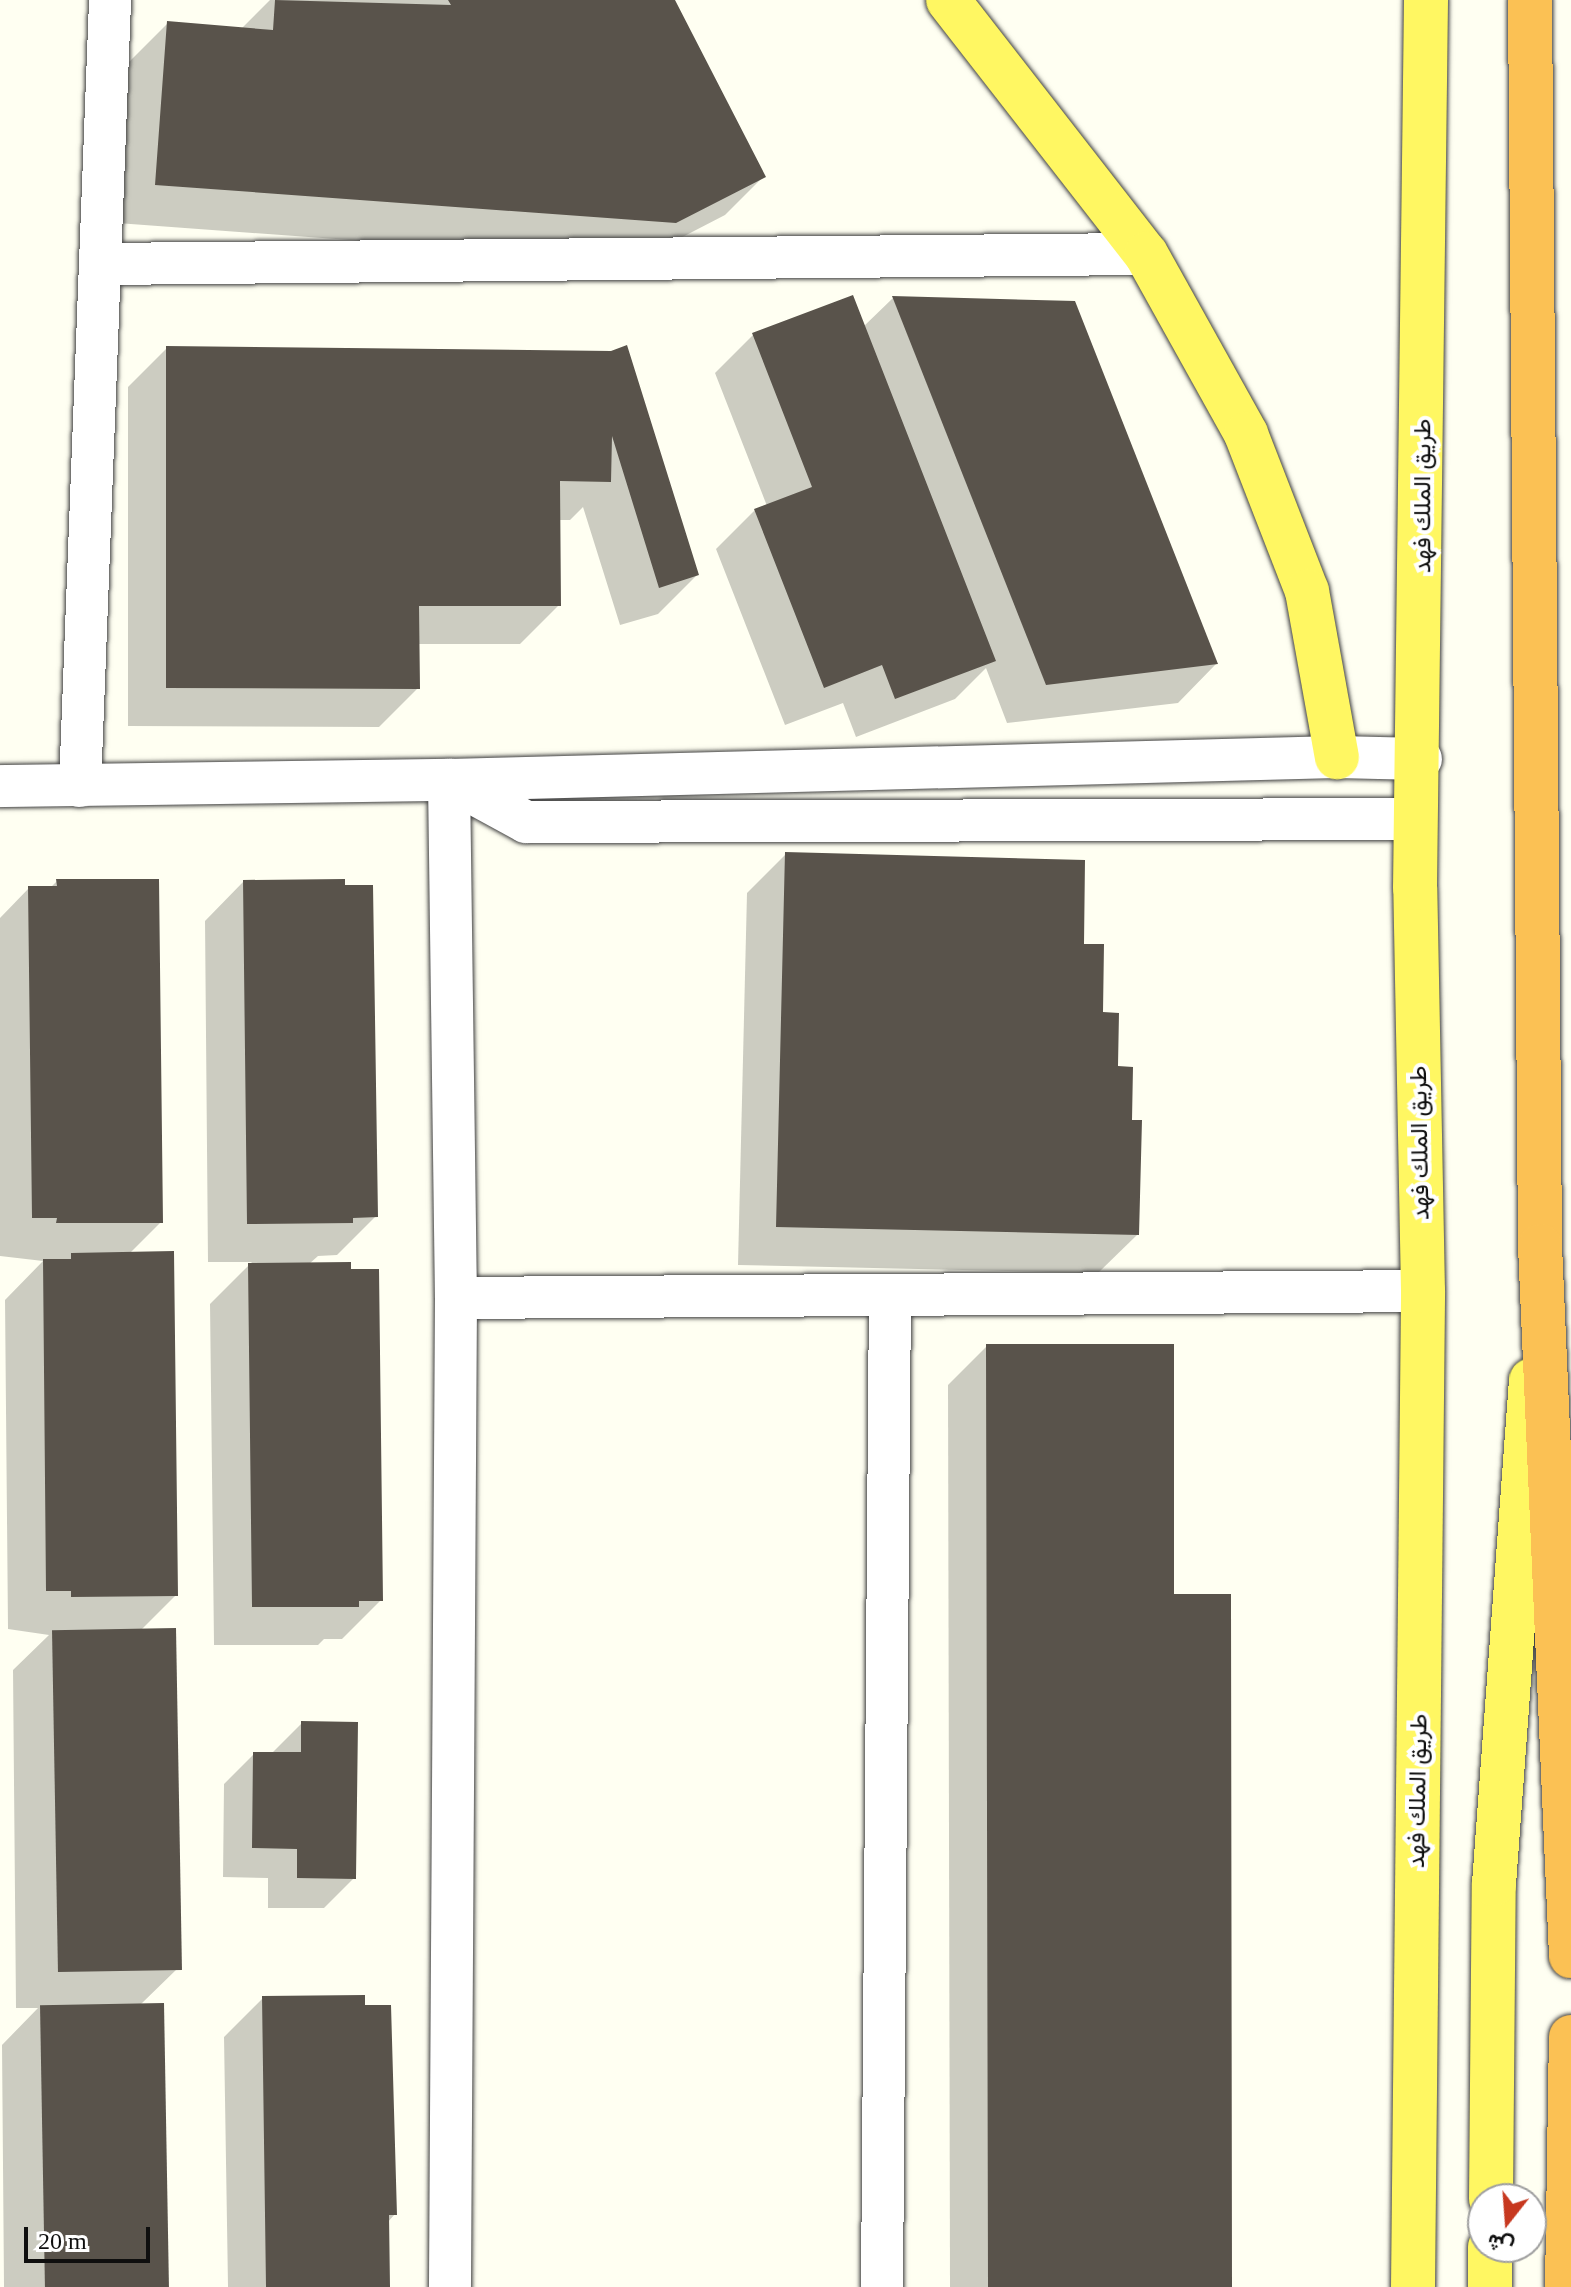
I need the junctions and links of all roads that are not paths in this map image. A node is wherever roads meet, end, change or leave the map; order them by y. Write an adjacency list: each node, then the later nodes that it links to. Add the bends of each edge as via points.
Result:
1 (110, 0): 6 (street)
2 (948, 0): 5 (main road)
3 (1426, 0): 8 (main road, طريق الملك فهد)
4 (1530, 0): 14 (highway)
5 (1146, 254): 6 (street); 7 (main road, via 1246,434 1307,591)
6 (100, 264): 11 (street)
7 (1337, 757): 8 (street); 9 (street); 13 (street)
8 (1421, 759): 12 (main road, طريق الملك فهد)
9 (449, 780): 11 (street); 13 (street, via 526,822); 17 (street)
10 (0, 786): 11 (street)
11 (80, 786)
12 (1416, 819): 13 (street); 15 (main road, طريق الملك فهد)
13 (1342, 820)
14 (1540, 1246): 18 (highway); 20 (main road, via 1494,1884)
15 (1423, 1291): 16 (street); 24 (main road, طريق الملك فهد)
16 (890, 1295): 17 (street); 23 (street)
17 (456, 1298): 22 (street)
18 (1571, 1956)
19 (1571, 2037): 26 (highway)
20 (1491, 2183)
21 (1490, 2263): 25 (main road)
22 (450, 2287)
23 (882, 2287)
24 (1413, 2287)
25 (1490, 2287)
26 (1567, 2287)

